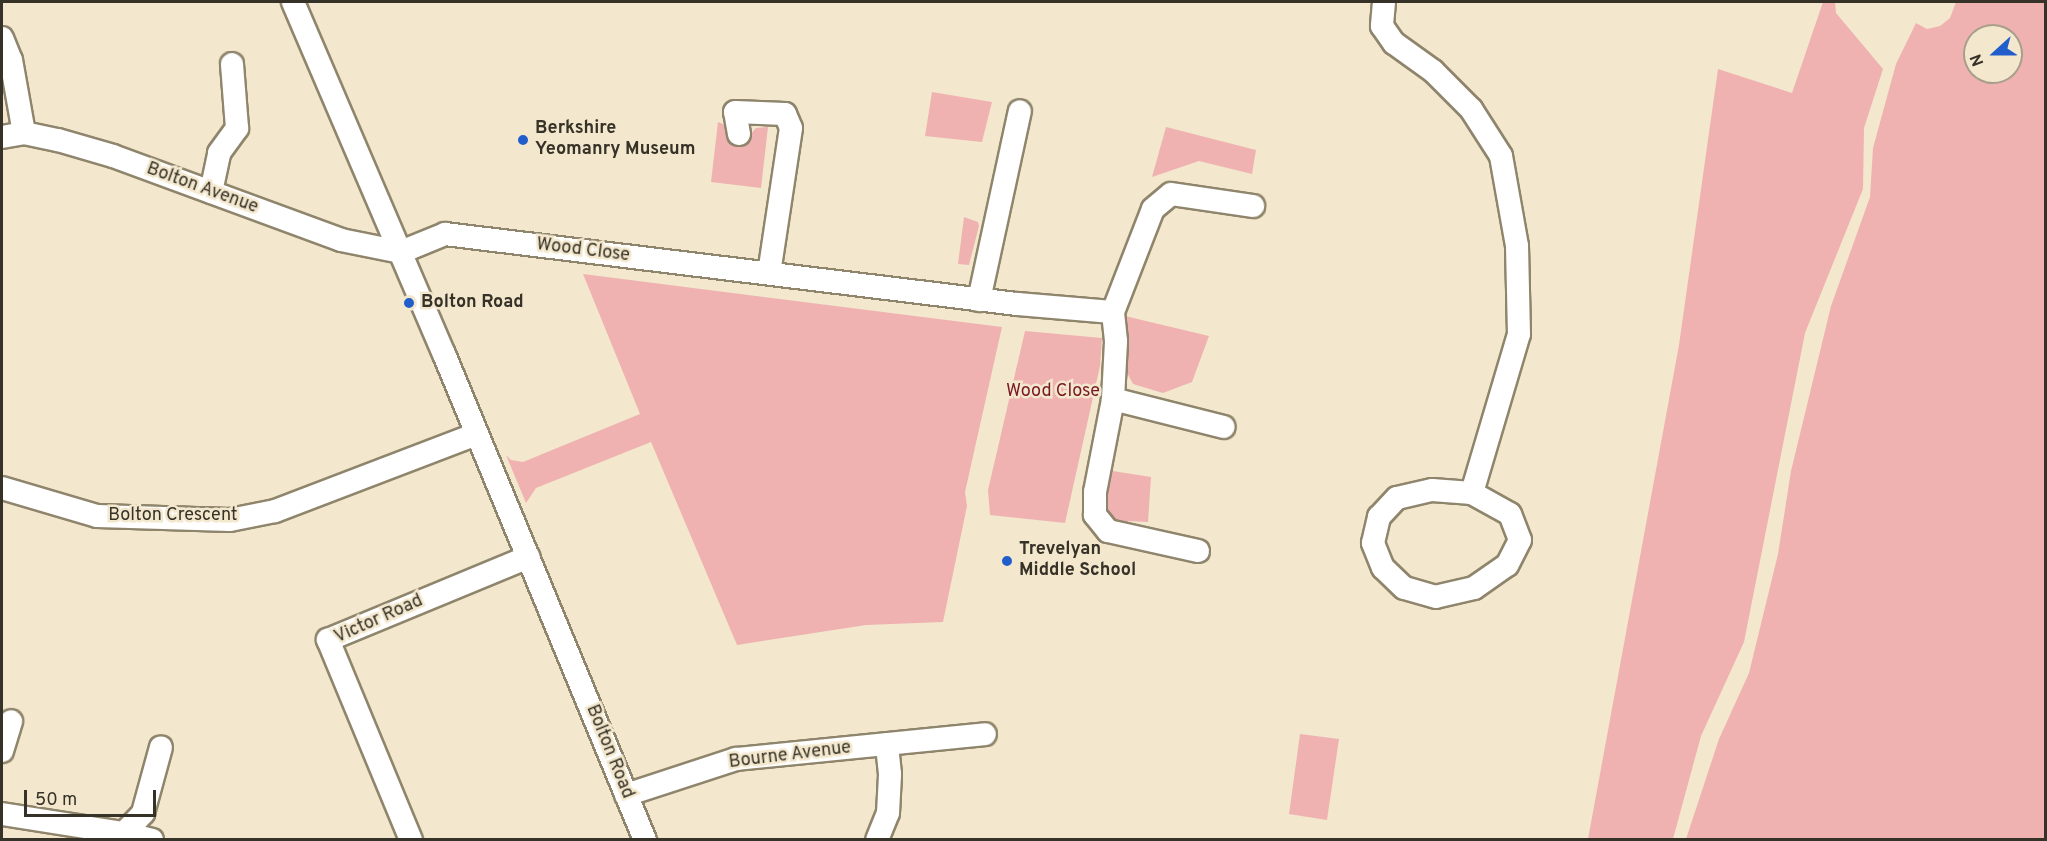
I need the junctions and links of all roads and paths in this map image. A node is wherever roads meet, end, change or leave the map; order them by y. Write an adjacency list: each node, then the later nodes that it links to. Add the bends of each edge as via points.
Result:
1 (293, 2): 11 (street, Bolton Road)
2 (1384, 2): 19 (street, via 1382,26 1394,43 1433,71 1471,109 1501,156 1517,246 1519,334)
3 (2, 38): 6 (street, via 11,60)
4 (232, 64): 9 (street, via 237,128 219,153)
5 (1020, 111): 13 (street)
6 (24, 133): 8 (street, Bolton Avenue); 9 (street, Bolton Avenue, via 113,156)
7 (739, 134): 12 (street, via 735,112 785,114 791,128)
8 (2, 137)
9 (211, 192): 11 (street, Bolton Avenue, via 341,240)
10 (1253, 206): 14 (street, via 1171,194 1153,209)
11 (401, 252): 12 (street, Wood Close, via 446,234); 17 (street, Bolton Road)
12 (769, 273): 13 (street, Wood Close)
13 (979, 300): 14 (street, Wood Close)
14 (1113, 312): 15 (street)
15 (1113, 399): 16 (street); 20 (street, via 1095,492 1095,515 1107,531)
16 (1224, 427)
17 (477, 434): 18 (street, Bolton Crescent, via 275,511 230,520 97,516); 21 (street, Bolton Road)
18 (2, 488)
19 (1472, 493): 19 (street, via 1510,514 1520,540 1507,565 1474,588 1436,597 1404,588 1383,568 1373,543 1379,517 1397,498 1432,490)
20 (1197, 551)
21 (528, 557): 27 (street, Bolton Road); 31 (street, Victor Road, via 328,640)
22 (11, 721): 26 (street)
23 (985, 734): 24 (street, Bourne Avenue)
24 (887, 744): 27 (street, Bourne Avenue, via 736,759); 33 (street, via 888,813)
25 (161, 747): 29 (street, via 143,813)
26 (2, 751)
27 (626, 795): 32 (street, Bolton Road)
28 (2, 814): 29 (street)
29 (124, 833): 30 (street)
30 (152, 840)
31 (411, 840)
32 (645, 840)
33 (877, 840)

